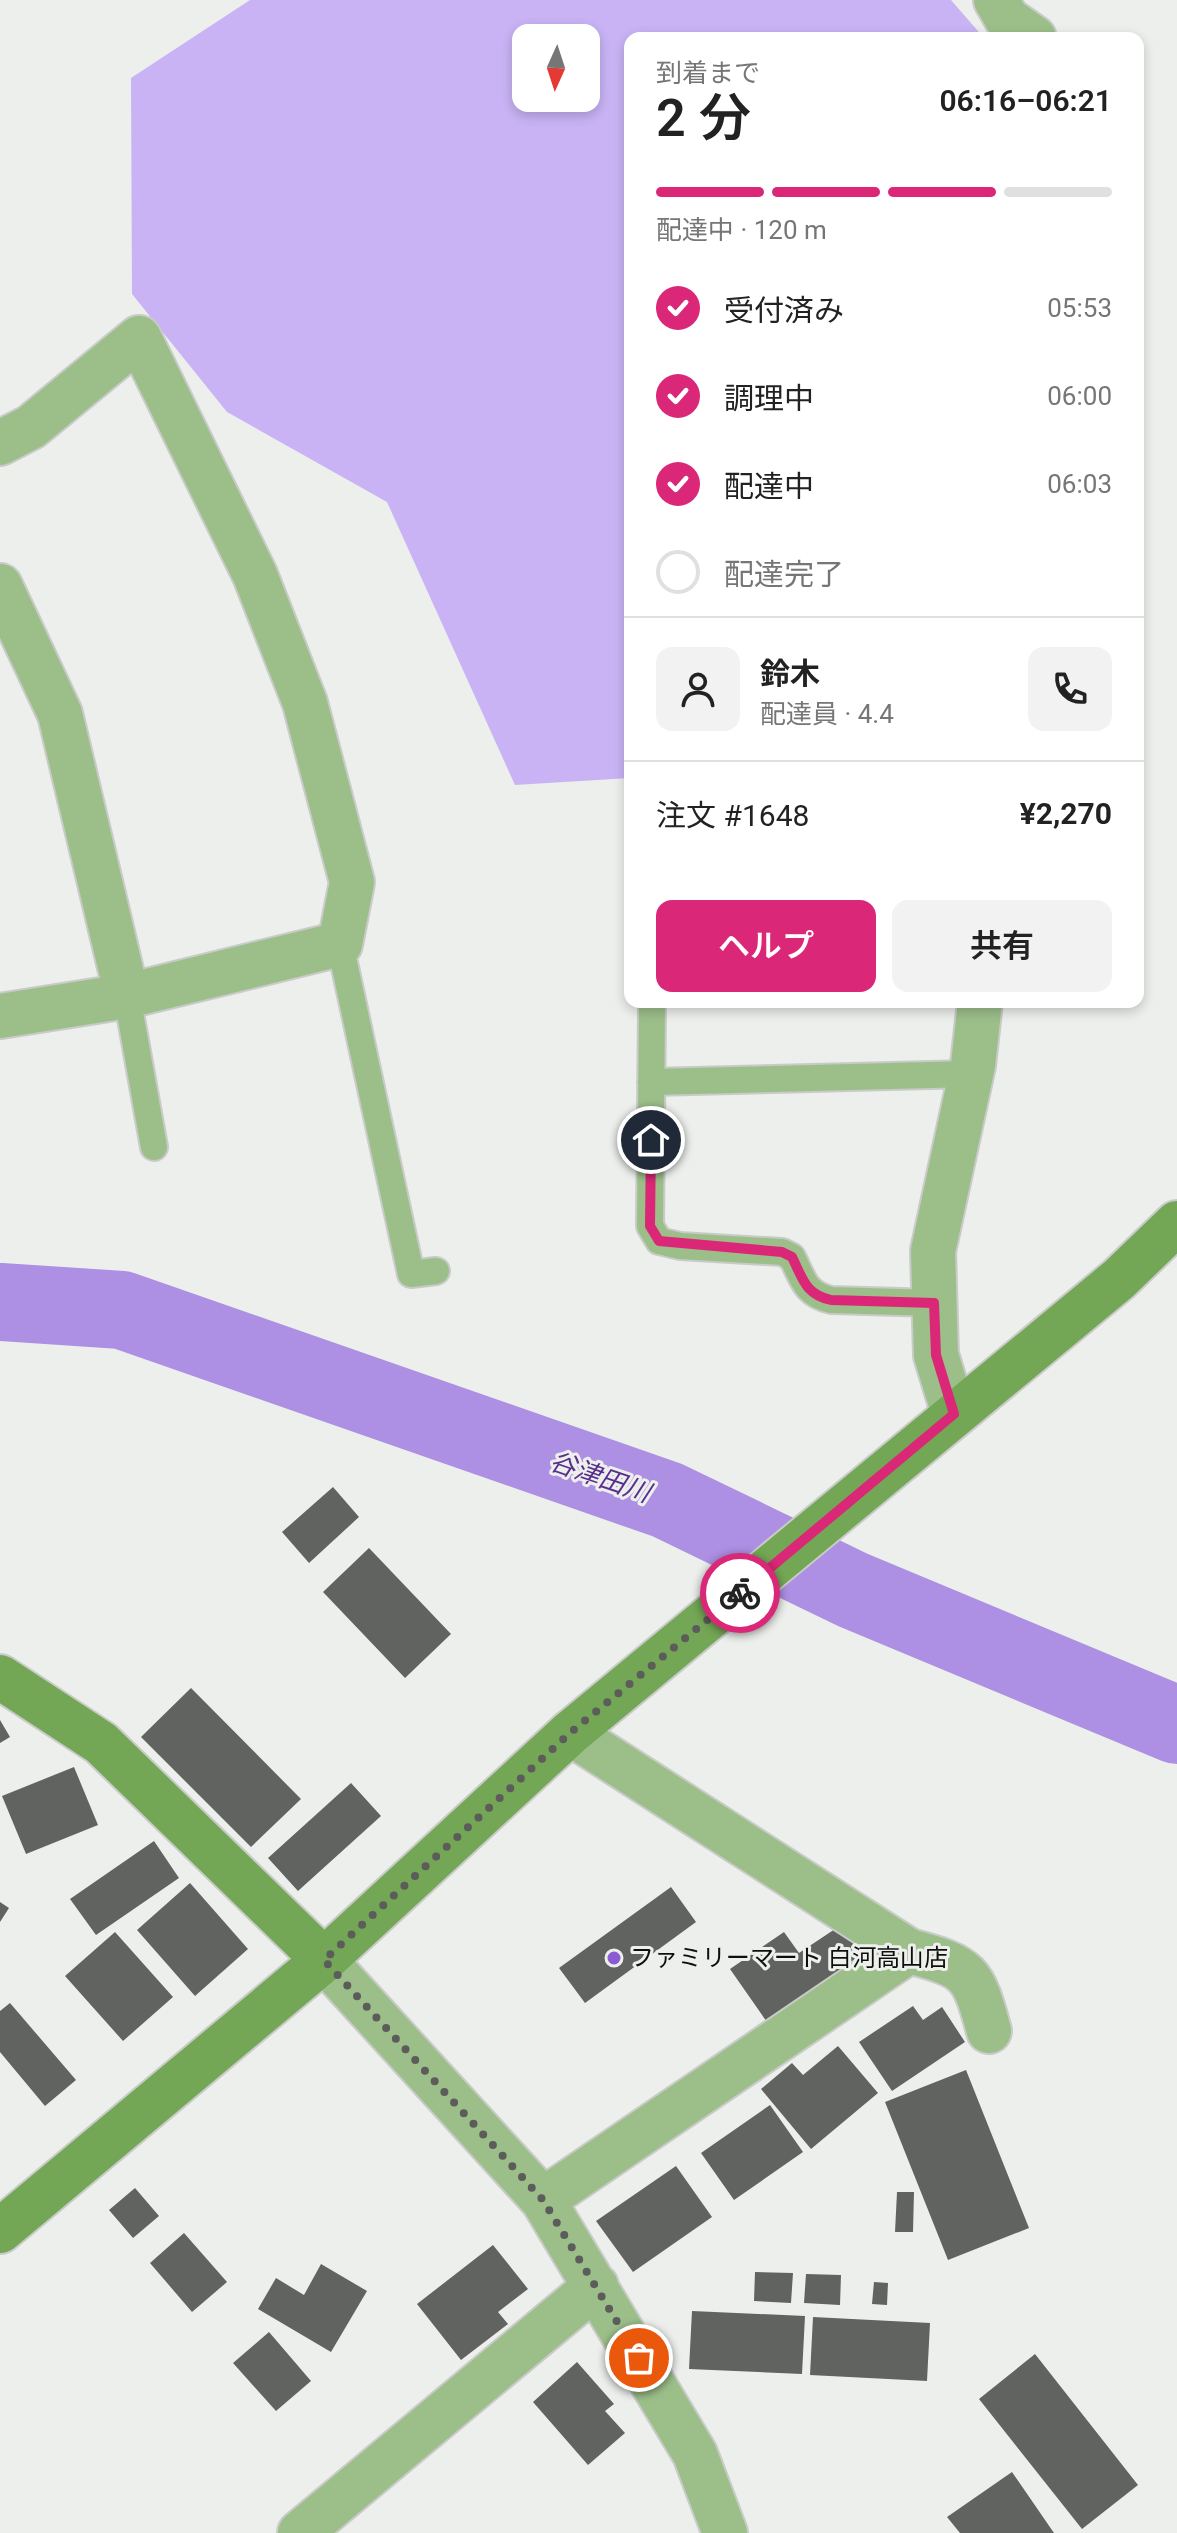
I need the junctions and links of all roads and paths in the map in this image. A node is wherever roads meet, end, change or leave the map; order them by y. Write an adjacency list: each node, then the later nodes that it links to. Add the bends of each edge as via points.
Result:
1 (996, 0): 2 (street, via 1007,19)
2 (1025, 32)
3 (0, 443): 5 (street, via 31,427 139,338 255,575 305,703 352,882)
4 (0, 586): 6 (street, via 60,714)
5 (340, 944): 6 (street); 14 (lane, via 411,1274)
6 (127, 996): 9 (street); 12 (lane)
7 (652, 1008): 11 (lane)
8 (979, 1008): 10 (street)
9 (0, 1016)
10 (970, 1074): 11 (lane); 15 (street, via 933,1251)
11 (651, 1082): 15 (lane, via 650,1226 659,1241 782,1252 792,1257 804,1286 822,1298)
12 (154, 1147)
13 (1177, 1223): 16 (street, via 1119,1279)
14 (436, 1271)
15 (934, 1303): 16 (street)
16 (941, 1424): 18 (street)
17 (0, 1677): 20 (street, via 101,1743)
18 (570, 1733): 19 (street); 20 (street)
19 (909, 1951): 21 (street, via 951,1962 976,1984); 22 (street)
20 (324, 1960): 22 (street); 23 (street)
21 (989, 2031)
22 (543, 2200): 24 (street)
23 (0, 2231)
24 (596, 2286): 25 (street); 26 (street, via 695,2454)
25 (300, 2533)
26 (725, 2533)

